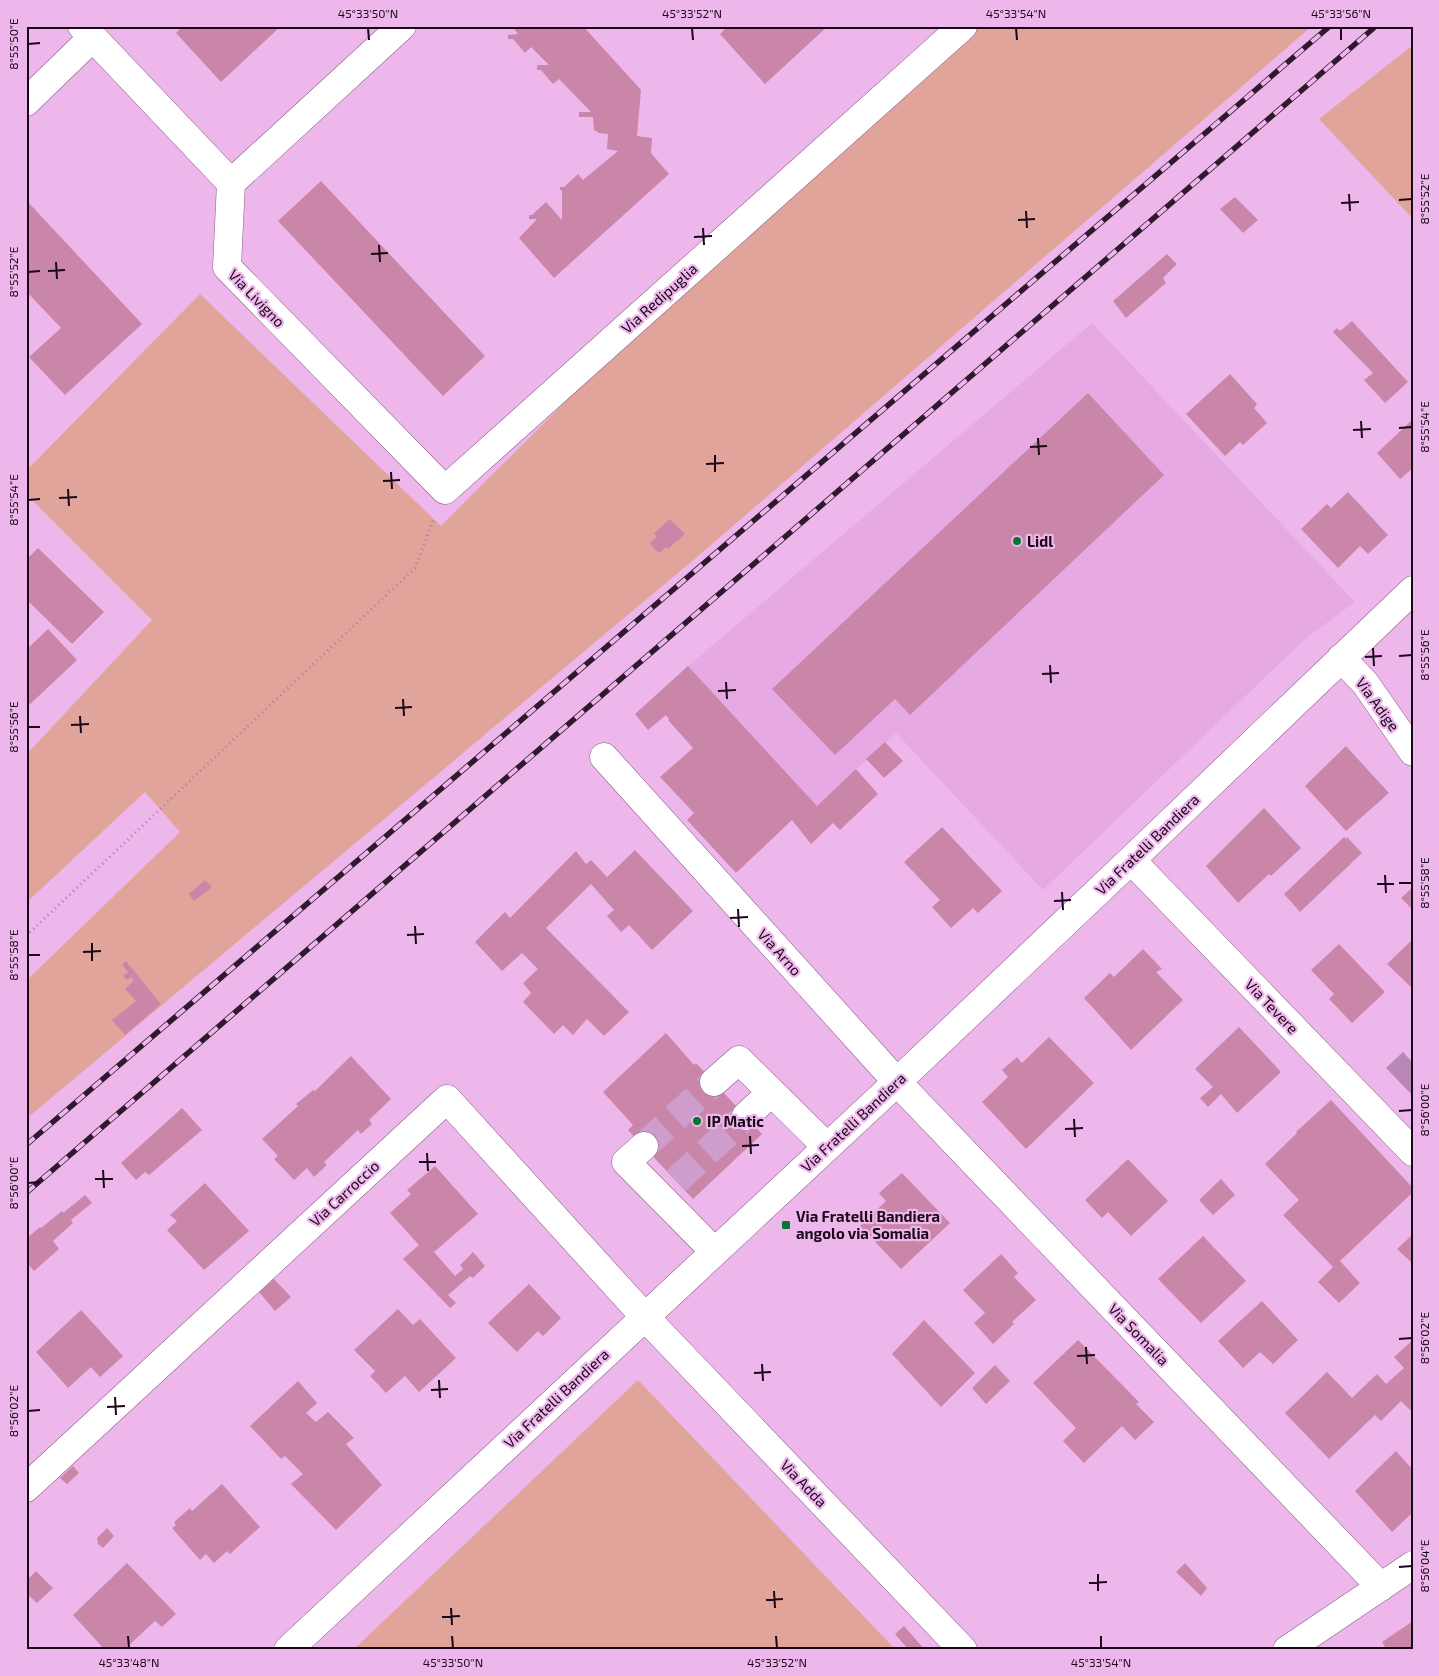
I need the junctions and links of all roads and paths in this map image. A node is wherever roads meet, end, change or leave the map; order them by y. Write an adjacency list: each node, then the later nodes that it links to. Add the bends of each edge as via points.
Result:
1 (402, 26): 5 (street)
2 (963, 26): 6 (street, Via Redipuglia)
3 (87, 32): 4 (street); 5 (street)
4 (26, 102)
5 (231, 183): 6 (street, Via Livigno, via 227,268)
6 (445, 490): 12 (path, via 415,568)
7 (1413, 590): 8 (street, Via Fratelli Bandiera)
8 (1341, 658): 9 (street, Via Adige, via 1366,683); 11 (street, Via Fratelli Bandiera)
9 (1413, 752)
10 (604, 756): 14 (street, Via Arno)
11 (1131, 860): 14 (street, Via Fratelli Bandiera); 19 (street, Via Tevere)
12 (26, 936)
13 (714, 1082): 15 (street, via 739,1060)
14 (897, 1082): 18 (street, Via Fratelli Bandiera); 24 (street, Via Somalia)
15 (771, 1093): 16 (street); 18 (street)
16 (746, 1116)
17 (644, 1146): 20 (street, via 626,1162 668,1189)
18 (826, 1146): 20 (street, Via Fratelli Bandiera)
19 (1413, 1152)
20 (714, 1251): 21 (street, Via Fratelli Bandiera)
21 (644, 1316): 22 (street, Via Carroccio, via 447,1098); 25 (street, Via Fratelli Bandiera); 26 (street, Via Adda)
22 (26, 1488)
23 (1413, 1565): 24 (street)
24 (1381, 1587): 27 (street)
25 (288, 1650)
26 (963, 1650)
27 (1287, 1650)

